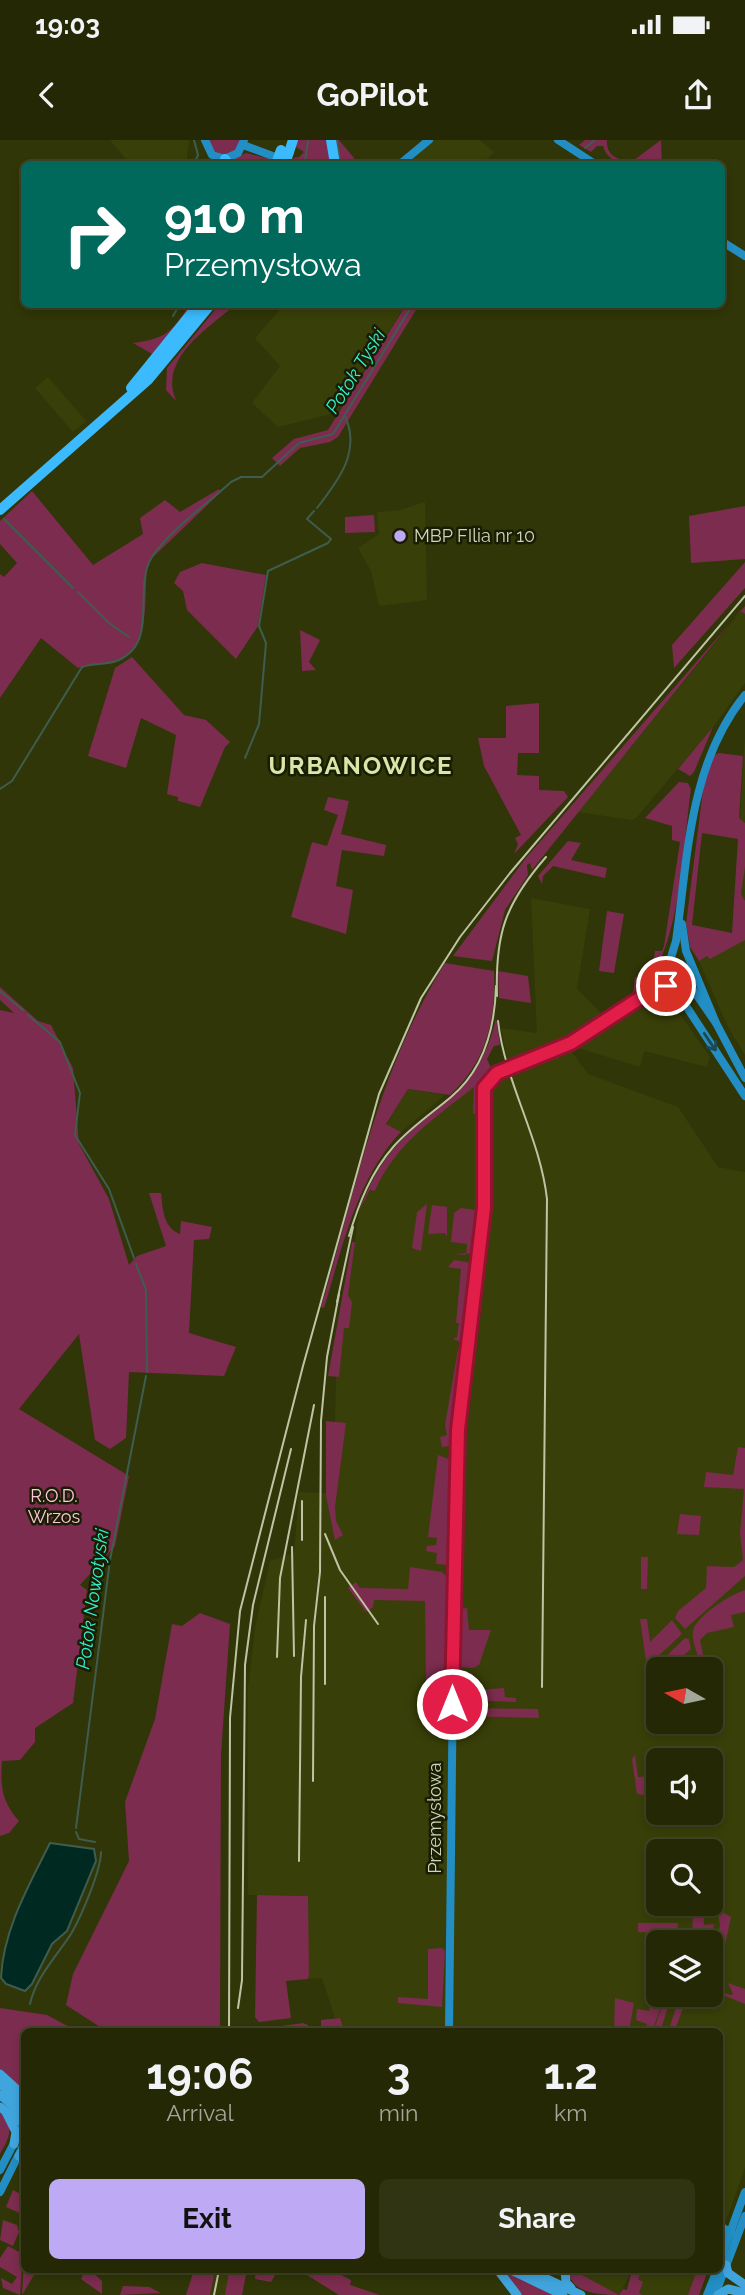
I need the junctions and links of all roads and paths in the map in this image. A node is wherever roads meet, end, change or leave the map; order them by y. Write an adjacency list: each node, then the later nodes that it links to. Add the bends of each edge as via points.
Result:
1 (205, 140): 8 (street, via 212,155)
2 (293, 140): 7 (highway)
3 (331, 140): 11 (highway)
4 (429, 140): 12 (street)
5 (558, 140): 13 (street)
6 (244, 143): 9 (street); 10 (street)
7 (285, 147)
8 (225, 161)
9 (228, 161)
10 (287, 161)
11 (334, 161)
12 (404, 161)
13 (590, 161)
14 (725, 244): 15 (street)
15 (745, 256)
16 (196, 308): 18 (highway)
17 (208, 308): 18 (highway, via 158,370)
18 (113, 411): 19 (highway)
19 (0, 510)
20 (745, 695): 21 (street, via 719,733 699,782)
21 (681, 904): 22 (street); 27 (street, via 686,951)
22 (674, 964): 23 (street, via 687,970); 24 (street, via 663,971)
23 (687, 981): 24 (street); 27 (street)
24 (668, 984): 25 (street, Przemysłowa); 26 (street)
25 (642, 998): 26 (street, via 666,994); 30 (street, Przemysłowa, via 556,1051 497,1073 484,1088 484,1208 458,1430 455,1497)
26 (687, 1007): 29 (street, one-way to 29)
27 (716, 1023): 28 (street)
28 (745, 1078)
29 (745, 1096)
30 (449, 2028)
31 (0, 2074): 35 (main road)
32 (0, 2084): 36 (main road)
33 (0, 2095): 37 (main road)
34 (3, 2109): 38 (main road); 39 (main road)
35 (21, 2110)
36 (21, 2110)
37 (21, 2111)
38 (21, 2113)
39 (21, 2148): 40 (street); 41 (street)
40 (0, 2169)
41 (0, 2192)
42 (745, 2192): 45 (street)
43 (745, 2216): 46 (street)
44 (723, 2228): 45 (street)
45 (730, 2233): 46 (street)
46 (723, 2264): 55 (main road)
47 (500, 2273): 58 (main road)
48 (517, 2273): 59 (main road)
49 (535, 2273): 54 (main road)
50 (553, 2273): 54 (main road)
51 (564, 2273): 56 (main road, via 566,2283)
52 (716, 2273): 60 (street)
53 (721, 2273): 61 (street)
54 (542, 2276): 56 (main road)
55 (745, 2285)
56 (578, 2293)
57 (745, 2293): 61 (main road, via 728,2289)
58 (517, 2295)
59 (563, 2295)
60 (707, 2295)
61 (716, 2295)

